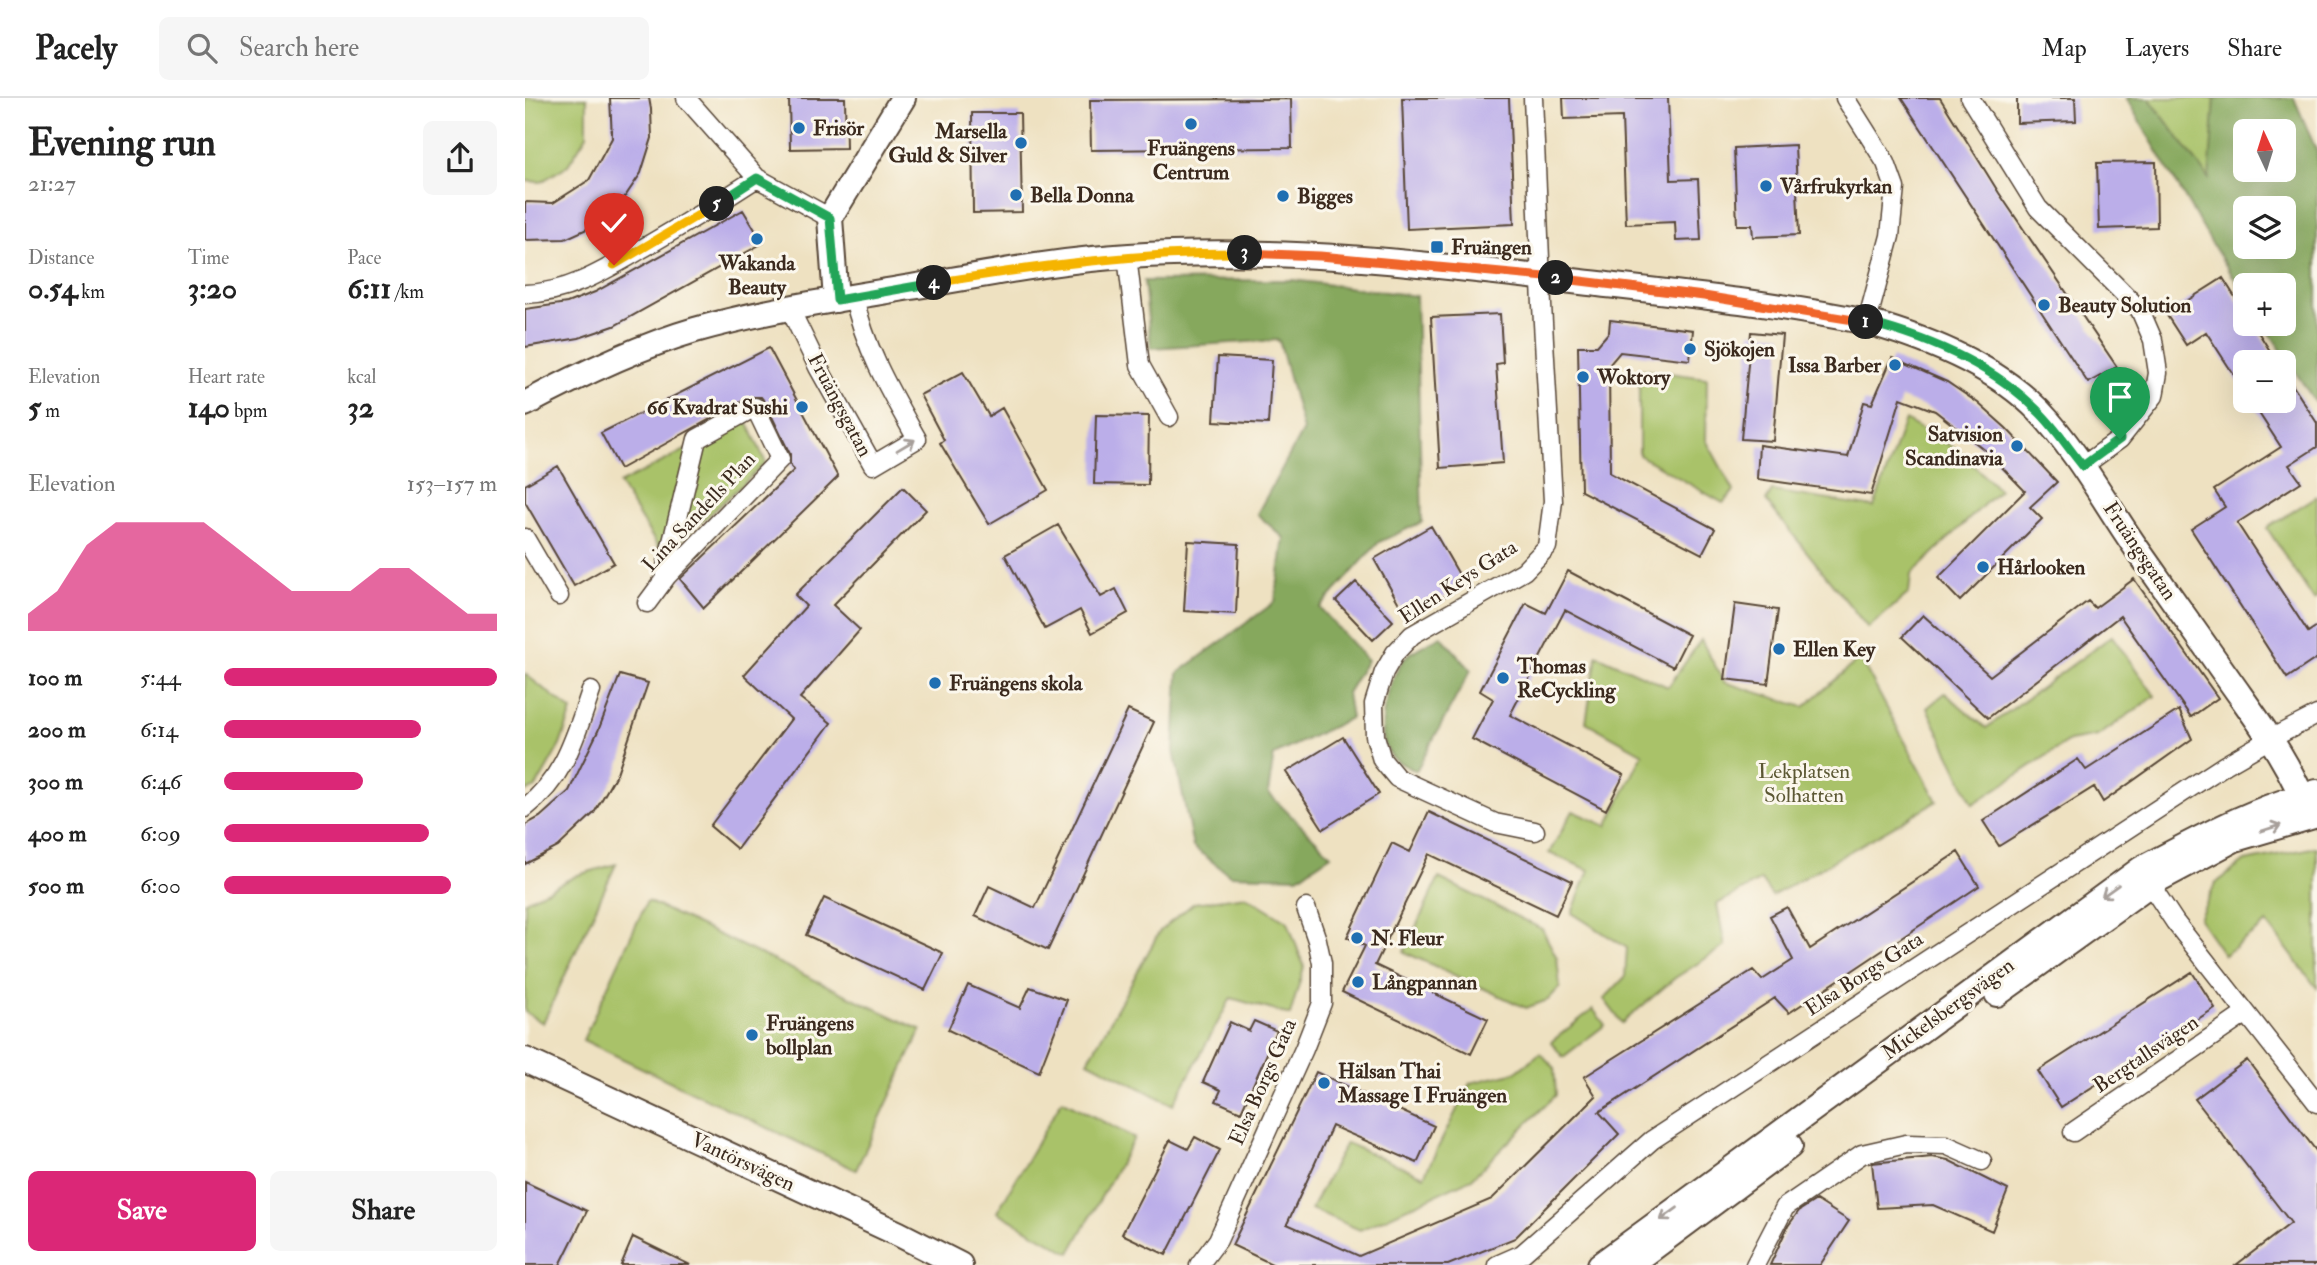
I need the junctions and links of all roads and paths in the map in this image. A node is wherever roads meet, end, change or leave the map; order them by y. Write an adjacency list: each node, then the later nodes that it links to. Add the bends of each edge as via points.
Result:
1 (686, 98): 7 (street)
2 (902, 98): 8 (street)
3 (1533, 98): 10 (street, Ellen Keys Gata)
4 (1830, 98): 6 (street)
5 (1970, 98): 17 (street, via 2038,208 2140,310 2153,340 2158,373 2154,396 2120,439)
6 (1847, 101): 14 (street, via 1886,163 1895,188 1890,236)
7 (757, 178): 8 (street); 11 (street, via 577,285)
8 (830, 218): 12 (street)
9 (1127, 256): 10 (street, Fruängsgatan, via 1285,254); 12 (street, Fruängsgatan); 16 (street, via 1140,365)
10 (1541, 276): 14 (street, Fruängsgatan); 27 (street, Ellen Keys Gata, via 1553,501 1547,547 1524,571 1412,635 1384,672 1374,704 1375,736 1382,760 1397,778 1495,823)
11 (525, 294)
12 (845, 298): 13 (street, Fruängsgatan); 13 (street, Fruängsgatan, one-way to 12, via 873,465 917,439)
13 (790, 309): 15 (street, Fruängsgatan, via 695,330 647,347)
14 (1867, 322): 17 (street, Fruängsgatan, via 1955,354 1997,377 2039,411)
15 (525, 404)
16 (1169, 417)
17 (2083, 466): 24 (street, Fruängsgatan)
18 (525, 538): 20 (street)
19 (664, 571): 21 (street, Lina Sandells Plan, via 697,439 755,407 780,459 667,576)
20 (559, 596)
21 (647, 603)
22 (591, 691): 26 (street, via 572,747 545,793)
23 (2317, 715): 24 (street, Elsa Borgs Gata)
24 (2270, 738): 25 (street, Fruängsgatan); 37 (street, Elsa Borgs Gata, via 1652,1140 1523,1254)
25 (2311, 804): 28 (street, Mickelsbergsvägen, via 2226,826)
26 (525, 808)
27 (1535, 831)
28 (2145, 876): 30 (street); 38 (street, Mickelsbergsvägen, one-way to 38); 39 (street, Mickelsbergsvägen)
29 (1306, 908): 36 (street, Elsa Borgs Gata, via 1322,963 1322,1003 1218,1240)
30 (2245, 1014): 32 (street); 33 (street, Bergtallsvägen)
31 (525, 1060): 35 (street, Vantörsvägen)
32 (2317, 1103)
33 (2073, 1132)
34 (1982, 1161): 40 (street, via 1946,1145 1906,1144 1862,1154 1785,1207)
35 (960, 1265)
36 (1199, 1265)
37 (1497, 1265)
38 (1600, 1265)
39 (1630, 1265)
40 (1755, 1265)

